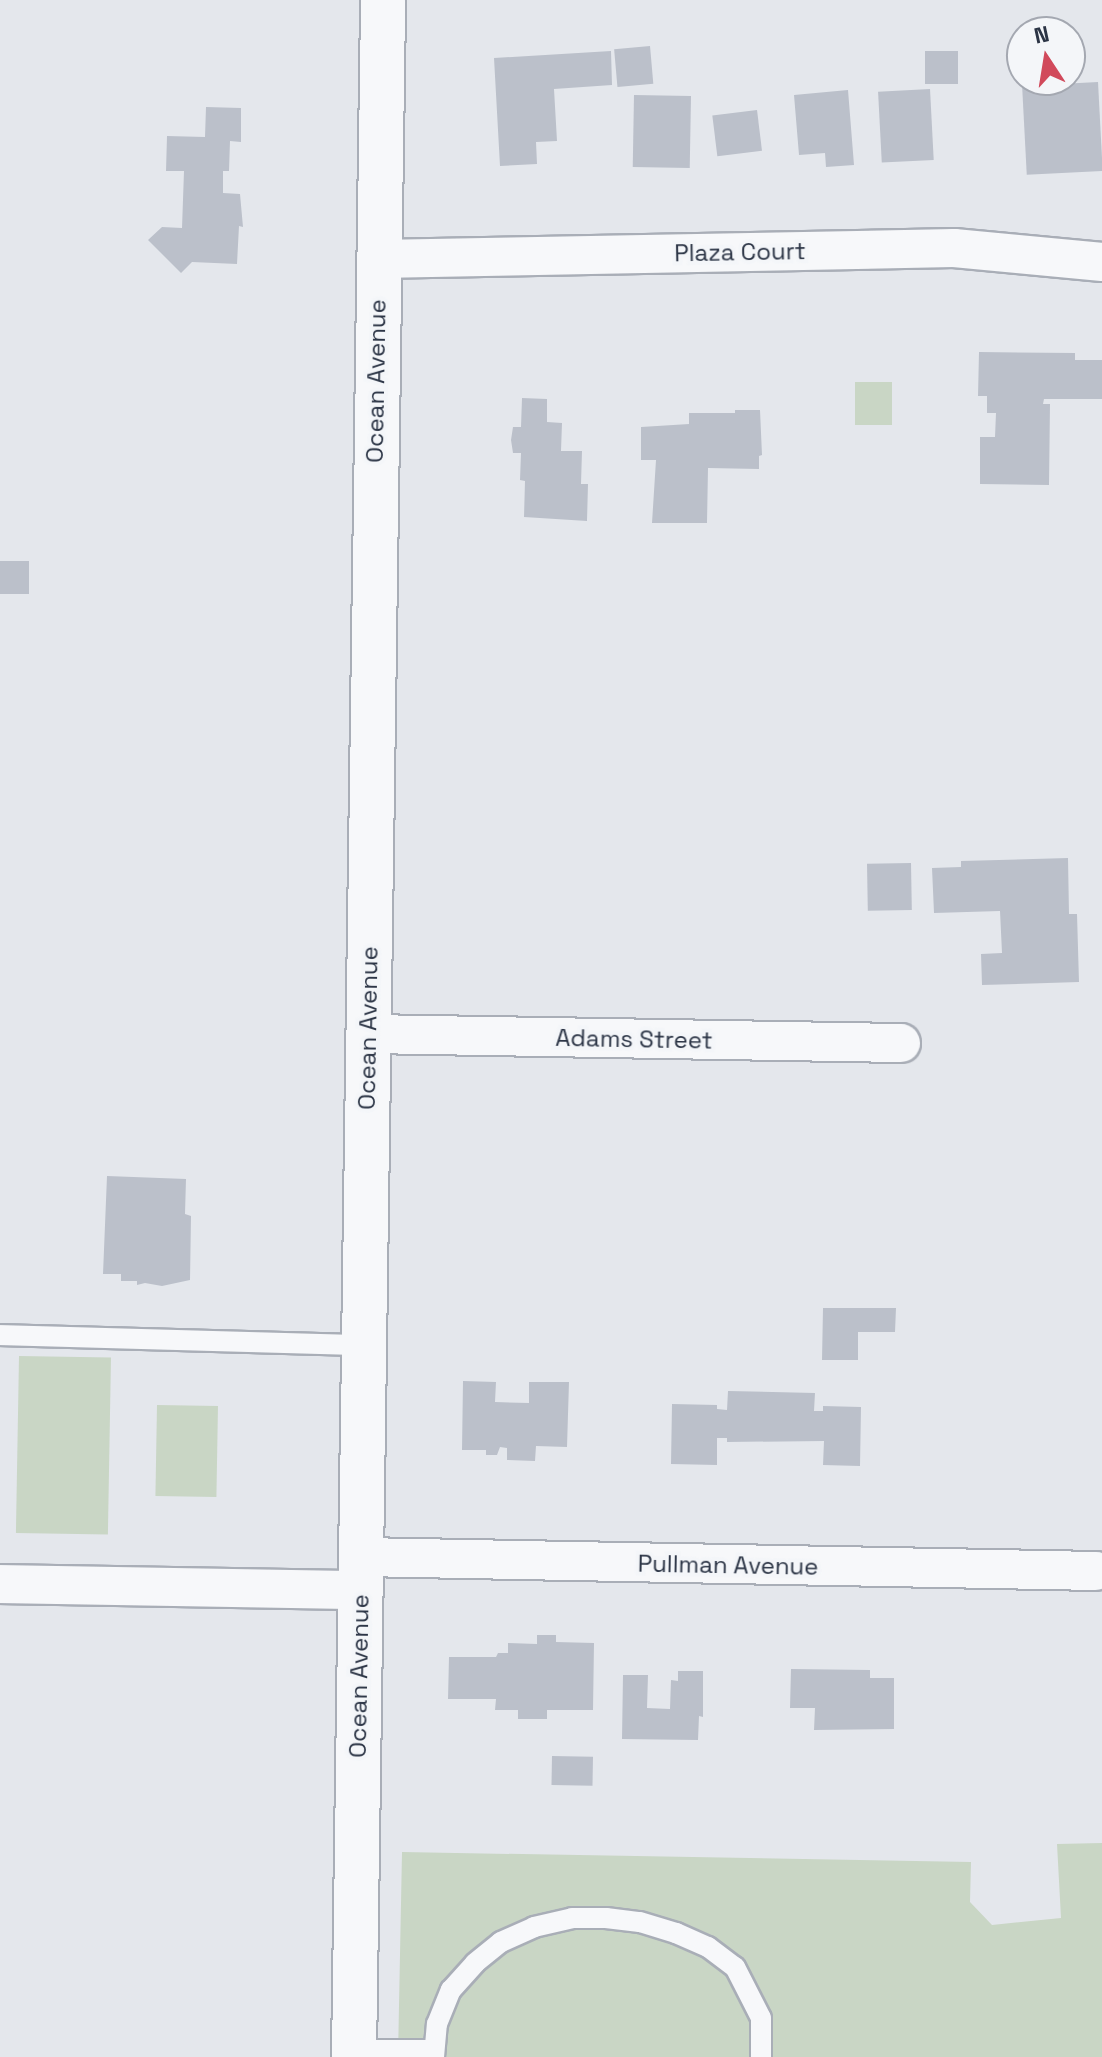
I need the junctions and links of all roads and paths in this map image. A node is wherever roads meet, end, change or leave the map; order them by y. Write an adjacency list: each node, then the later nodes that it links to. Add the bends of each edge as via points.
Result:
1 (383, 0): 2 (street, Ocean Avenue)
2 (378, 259): 3 (street, Plaza Court, via 954,248); 4 (street, Ocean Avenue)
3 (1102, 262)
4 (368, 1034): 5 (street, Adams Street); 7 (street, Ocean Avenue)
5 (901, 1043)
6 (0, 1335): 7 (lane)
7 (364, 1345): 9 (street, Ocean Avenue)
8 (1096, 1571): 9 (street, Pullman Avenue)
9 (360, 1574): 10 (street, Pullman Avenue); 11 (street, Ocean Avenue)
10 (0, 1584)
11 (354, 2054): 12 (lane)
12 (433, 2054): 13 (lane, via 437,2024 451,1990 501,1942 572,1918 606,1918 676,1933 735,1967 761,2018)
13 (761, 2057)

